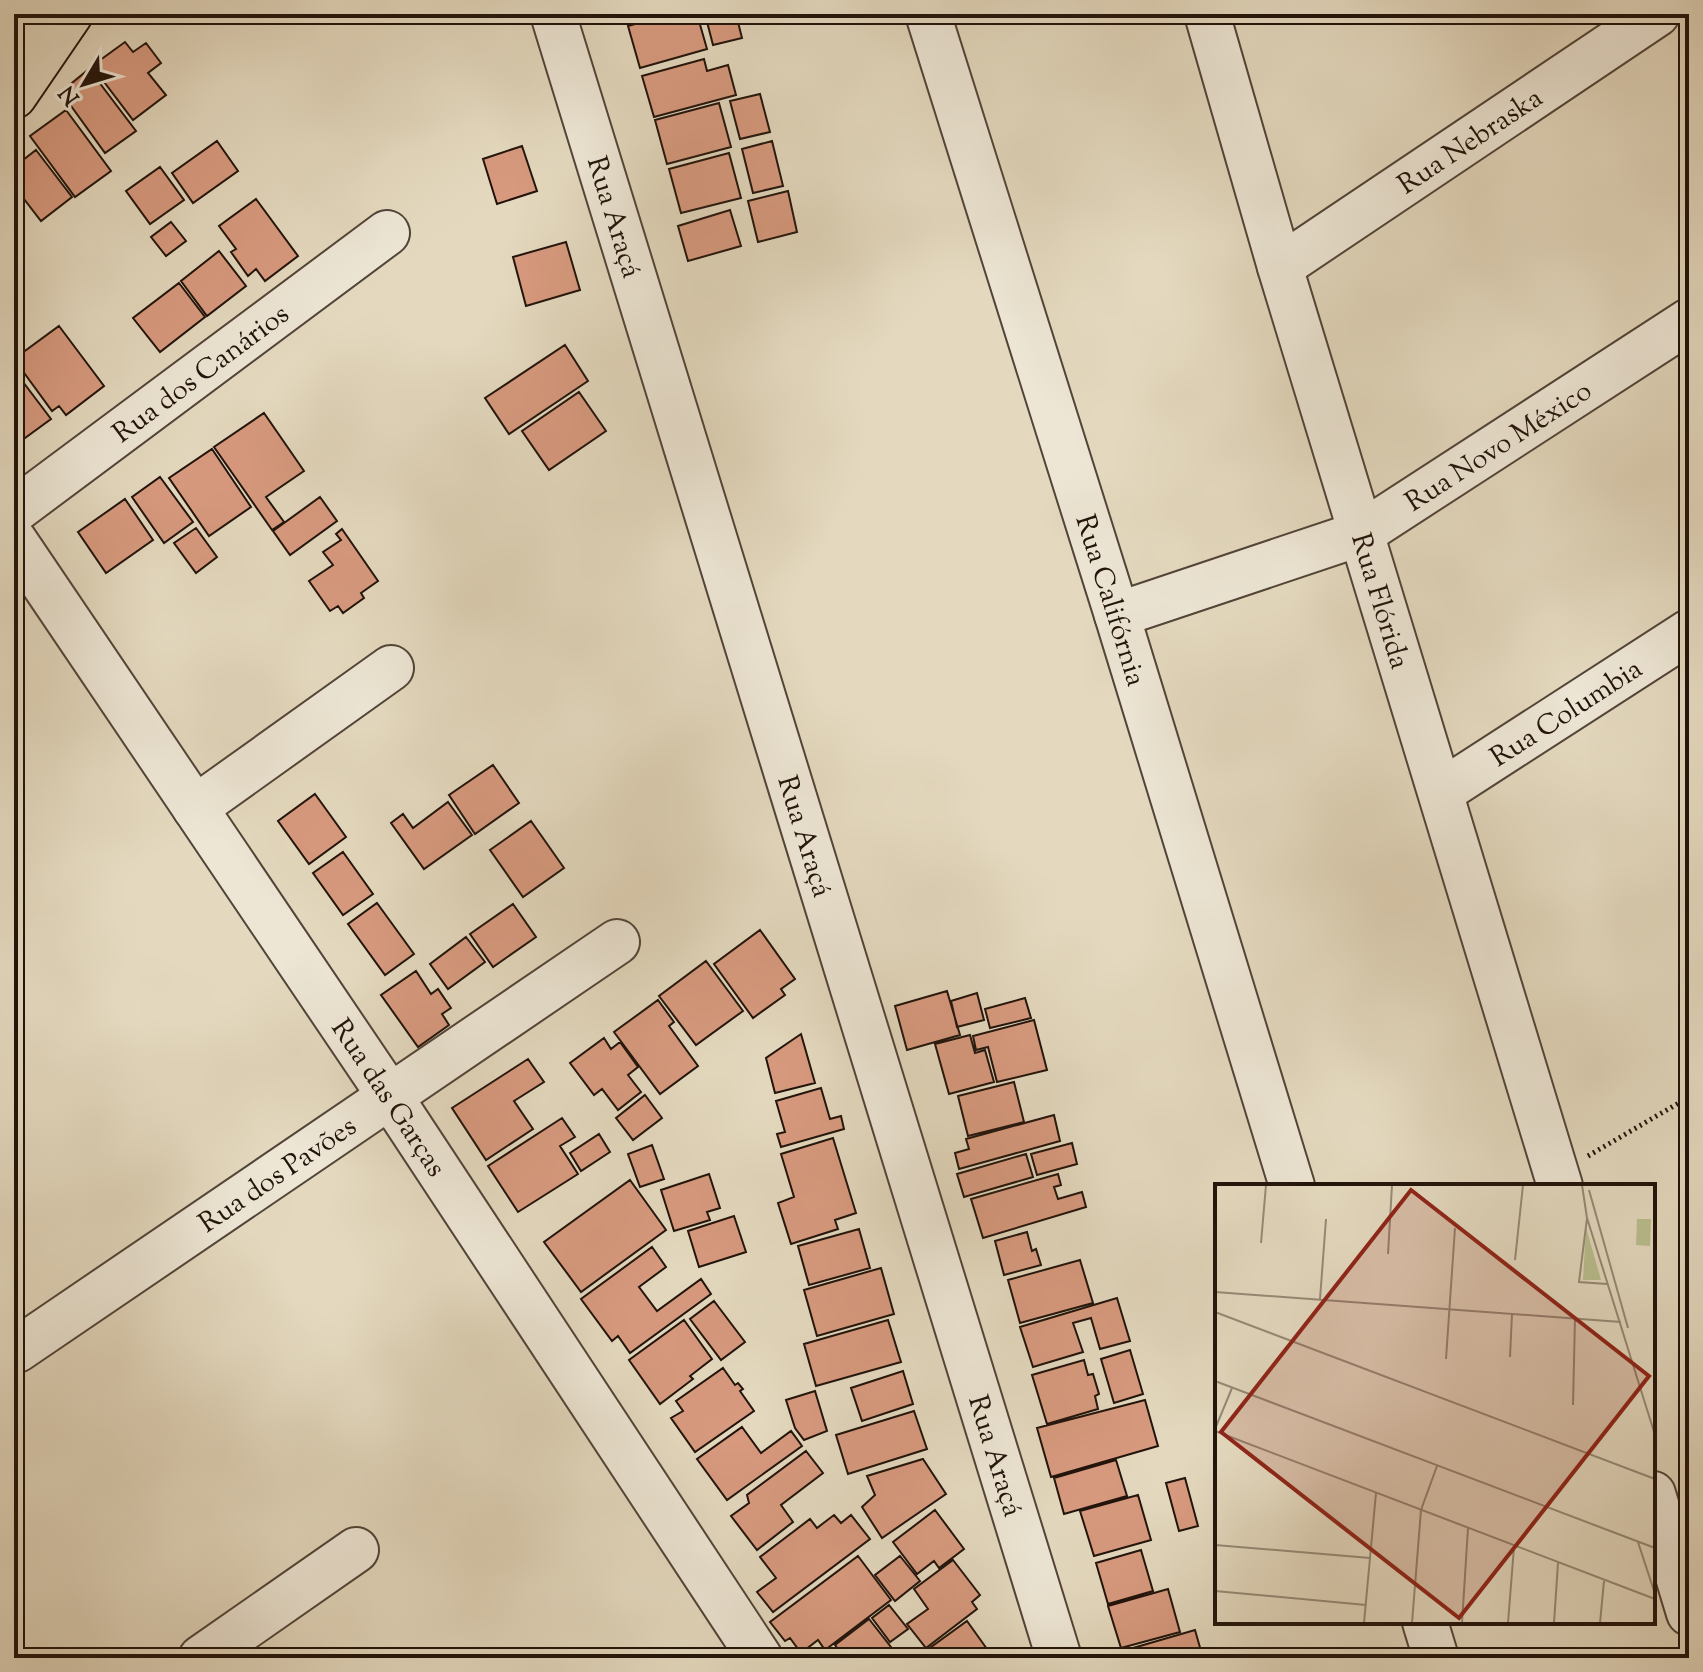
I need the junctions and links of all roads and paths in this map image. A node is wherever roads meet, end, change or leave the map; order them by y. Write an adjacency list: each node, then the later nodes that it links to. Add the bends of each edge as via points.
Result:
1 (28, 14): 7 (main road)
2 (70, 14): 8 (main road)
3 (553, 14): 32 (street, Rua Araçá)
4 (928, 14): 15 (street, Rua Califórnia)
5 (1207, 14): 10 (street, Rua Flórida)
6 (1657, 14): 10 (street, Rua Nebraska)
7 (14, 34)
8 (14, 96)
9 (387, 233): 12 (street, Rua dos Canários)
10 (1280, 267): 13 (street, Rua Flórida)
11 (1689, 321): 13 (street, Rua Novo México)
12 (14, 511)
13 (1362, 533): 15 (street, Rua Novo México); 18 (street, Rua Flórida)
14 (14, 540): 19 (street, Rua das Garças)
15 (1117, 615): 24 (street, Rua Califórnia)
16 (1689, 632): 18 (street, Rua Columbia)
17 (391, 668): 19 (street)
18 (1441, 792): 23 (street, Rua Flórida)
19 (195, 808): 21 (street, Rua das Garças)
20 (617, 942): 21 (street, Rua dos Pavões)
21 (389, 1095): 25 (street, Rua dos Pavões); 31 (street, Rua das Garças)
22 (1689, 1097): 23 (path)
23 (1558, 1180)
24 (1291, 1184)
25 (17, 1350)
26 (1655, 1501): 28 (street)
27 (356, 1550): 30 (street)
28 (1689, 1613)
29 (1426, 1624): 33 (street)
30 (201, 1658)
31 (760, 1658)
32 (1059, 1658)
33 (1436, 1658)

